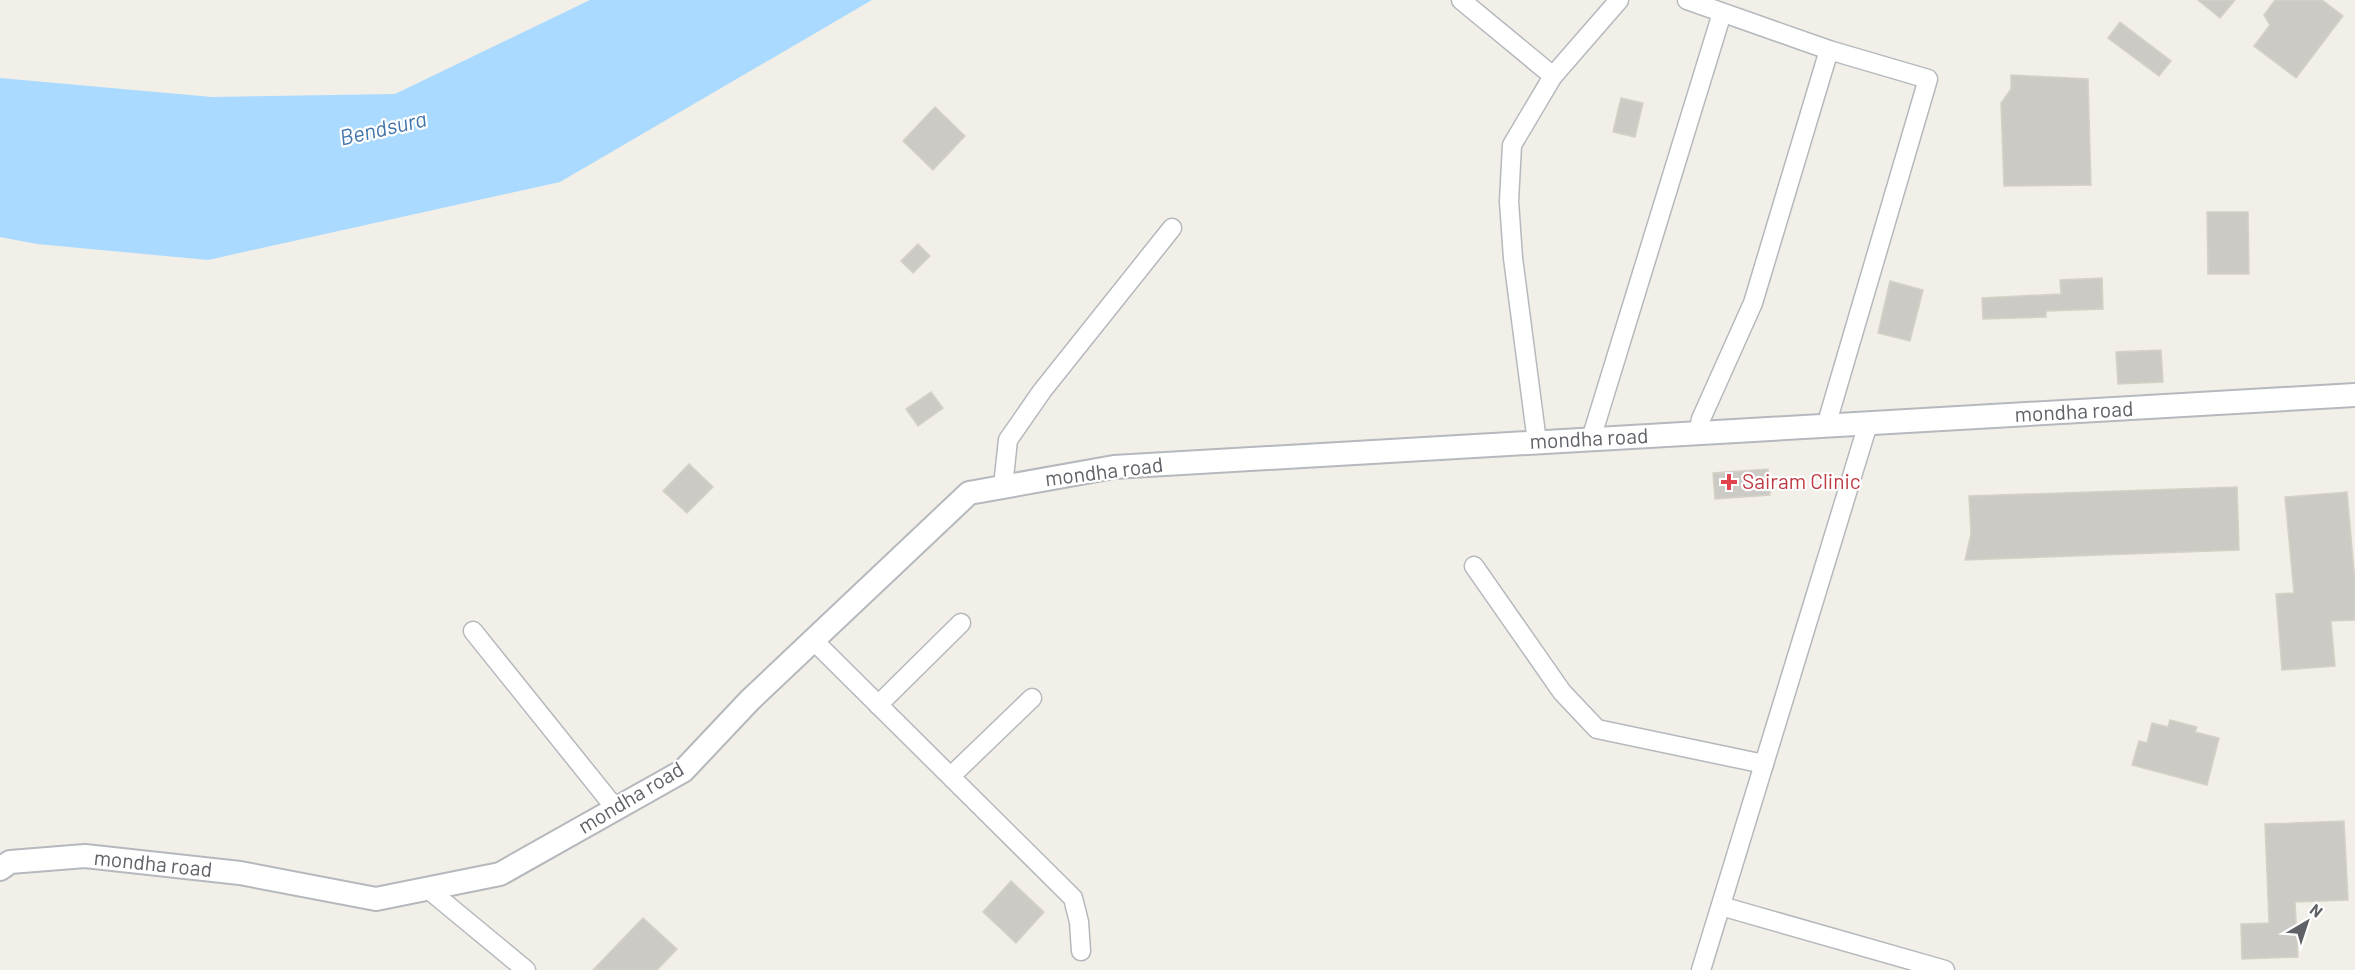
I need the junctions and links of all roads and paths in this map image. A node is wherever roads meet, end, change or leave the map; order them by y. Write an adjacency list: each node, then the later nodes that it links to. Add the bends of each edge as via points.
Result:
1 (1461, 0): 6 (street)
2 (1619, 0): 6 (street)
3 (1687, 0): 4 (street)
4 (1722, 13): 5 (street); 12 (street)
5 (1829, 50): 10 (street, via 1928,79); 11 (street, via 1753,303)
6 (1553, 76): 13 (street, via 1512,145 1509,201)
7 (1172, 228): 14 (street, via 1042,391 1008,440)
8 (2355, 395): 9 (street, mondha road)
9 (1868, 423): 10 (street, mondha road); 21 (street)
10 (1826, 426): 11 (street, mondha road)
11 (1698, 433): 12 (street, mondha road)
12 (1592, 439): 13 (street, mondha road)
13 (1537, 442): 14 (street, mondha road, via 1114,467)
14 (1003, 486): 18 (street, mondha road, via 969,493)
15 (1474, 567): 21 (street, via 1562,692 1597,729)
16 (961, 623): 20 (street)
17 (473, 632): 23 (street)
18 (813, 640): 20 (street); 23 (street, mondha road, via 683,771)
19 (1032, 698): 22 (street)
20 (878, 705): 22 (street)
21 (1764, 764): 26 (street)
22 (951, 776): 27 (street, via 1073,898)
23 (616, 809): 25 (street, mondha road, via 500,874)
24 (0, 868): 25 (street, mondha road, via 10,862 85,856 240,873 376,899)
25 (428, 889): 28 (street)
26 (1721, 906): 29 (street); 30 (street)
27 (1081, 951)
28 (526, 970)
29 (1701, 970)
30 (1946, 970)

